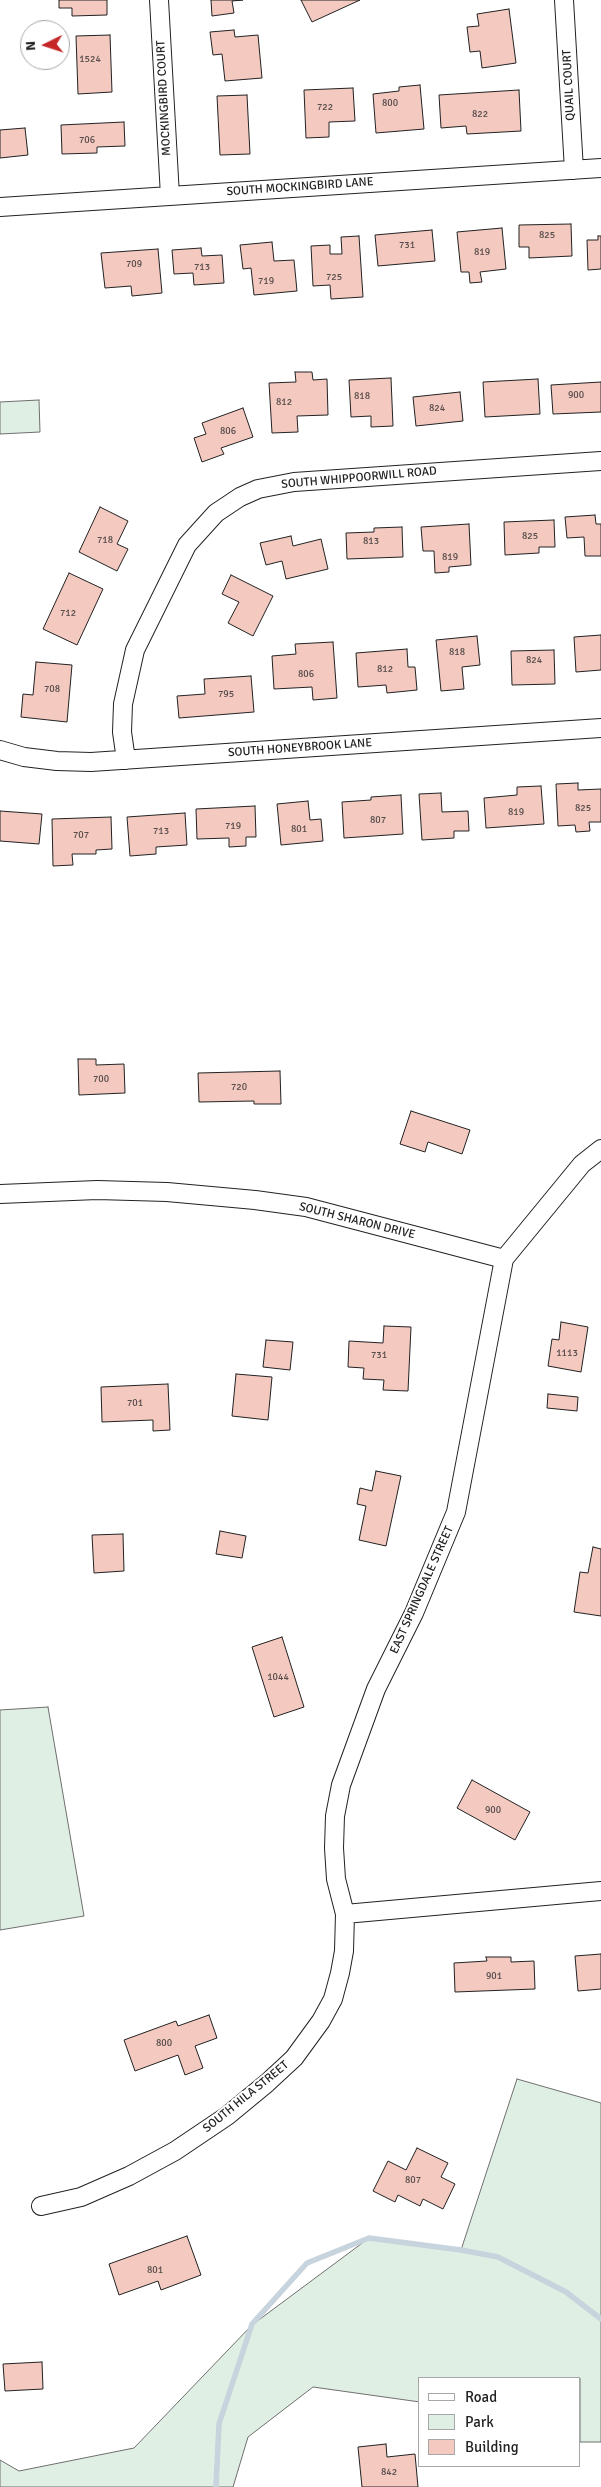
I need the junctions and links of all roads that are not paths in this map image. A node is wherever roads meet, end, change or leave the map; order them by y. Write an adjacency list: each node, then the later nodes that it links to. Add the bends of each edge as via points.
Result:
1 (159, 0): 5 (street, MOCKINGBIRD COURT)
2 (564, 0): 4 (street, QUAIL COURT)
3 (601, 168): 4 (street, SOUTH MOCKINGBIRD LANE)
4 (574, 170): 5 (street, SOUTH MOCKINGBIRD LANE)
5 (170, 196): 6 (street, SOUTH MOCKINGBIRD LANE)
6 (0, 208)
7 (601, 461): 10 (street, SOUTH WHIPPOORWILL ROAD, via 294,482 258,489 240,497 216,513 187,546 135,650 123,704)
8 (601, 728): 10 (street, SOUTH HONEYBROOK LANE)
9 (0, 750): 10 (street, SOUTH HONEYBROOK LANE, via 57,761)
10 (126, 760)
11 (601, 1149): 13 (street, via 582,1164)
12 (0, 1194): 13 (street, SOUTH SHARON DRIVE, via 97,1190 256,1200 306,1207)
13 (504, 1260): 15 (street, EAST SPRINGDALE STREET, via 456,1512 414,1613 376,1689 340,1786 334,1848 336,1879)
14 (601, 1891): 15 (street)
15 (345, 1914): 16 (street, SOUTH HILA STREET, via 342,1966 333,1998 294,2058 227,2116 175,2151 81,2197)
16 (41, 2206)

